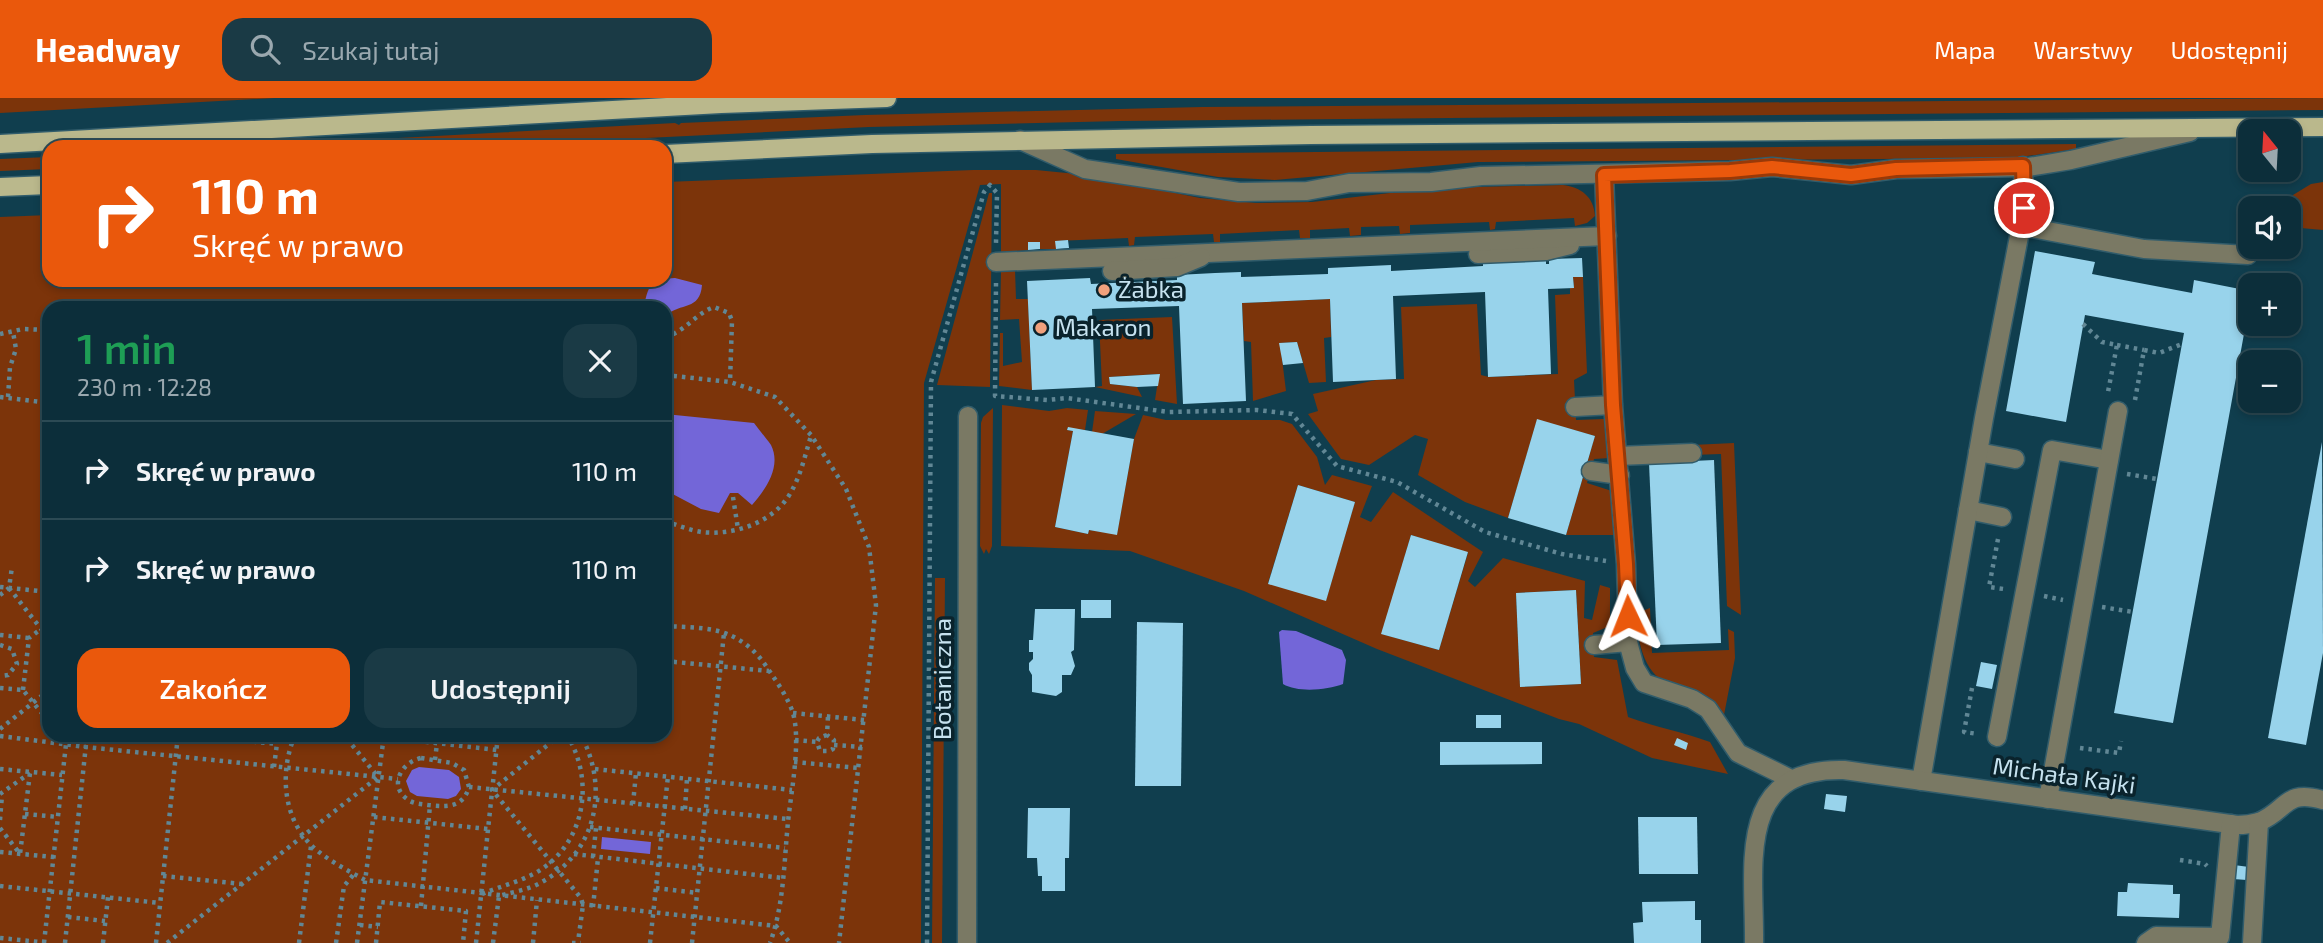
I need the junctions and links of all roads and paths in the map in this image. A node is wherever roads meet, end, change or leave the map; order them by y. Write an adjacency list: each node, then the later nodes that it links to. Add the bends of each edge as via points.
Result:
1 (887, 98): 4 (main road)
2 (2213, 127): 3 (main road); 5 (main road); 9 (street, via 2071,160)
3 (2323, 127)
4 (72, 140)
5 (1020, 141): 8 (main road); 10 (street, via 1085,169 1239,192 1481,176)
6 (42, 142): 7 (main road)
7 (0, 144)
8 (672, 154)
9 (2023, 166): 10 (street, via 1896,169 1851,175 1772,167); 13 (street)
10 (1604, 175): 14 (street)
11 (42, 185): 12 (main road)
12 (0, 187)
13 (2021, 226): 17 (street, via 2144,249); 38 (street)
14 (1607, 236): 15 (street); 16 (street, via 1546,251); 33 (street)
15 (1214, 253): 18 (street); 19 (street, via 1177,267)
16 (1478, 254)
17 (2238, 254)
18 (996, 262): 52 (path, via 995,396 1067,398 1168,412 1292,414 1337,466 1397,482 1485,532 1562,554); 216 (path, via 997,193 990,185 984,192 931,383)
19 (1112, 271)
20 (2083, 324): 26 (path, via 2102,342)
21 (42, 330): 22 (path)
22 (13, 332): 23 (path); 31 (path, via 16,349)
23 (0, 334)
24 (672, 334): 29 (path, via 705,310 714,307 729,313)
25 (2182, 344): 27 (path, via 2159,353)
26 (2117, 345): 27 (path); 35 (path, via 2105,408)
27 (2144, 350): 35 (path, via 2132,414)
28 (672, 376): 29 (path)
29 (730, 382): 37 (path, via 775,397)
30 (0, 397): 31 (path)
31 (8, 397): 32 (path)
32 (42, 402)
33 (1613, 405): 34 (street); 40 (street)
34 (1575, 407)
35 (2118, 411): 42 (street)
36 (968, 416): 217 (street, Botaniczna)
37 (811, 435): 50 (path, via 785,501 755,524); 81 (path, via 846,489 869,547 876,605)
38 (1978, 452): 41 (street); 47 (street)
39 (1692, 453): 40 (street)
40 (1618, 456): 44 (street)
41 (2015, 459)
42 (2108, 465): 45 (path); 86 (street, via 2052,450); 136 (street)
43 (1591, 471): 44 (street)
44 (1619, 475): 52 (street)
45 (2157, 479)
46 (733, 496): 50 (path)
47 (1968, 510): 48 (street); 130 (street)
48 (2001, 517)
49 (672, 523): 50 (path, via 702,532)
50 (738, 529)
51 (1995, 555): 55 (path)
52 (1626, 564): 64 (street)
53 (12, 567): 56 (path)
54 (0, 586): 56 (path)
55 (1989, 587)
56 (9, 588): 57 (path); 58 (path); 60 (path)
57 (42, 591)
58 (0, 595)
59 (672, 627): 61 (path)
60 (41, 629): 63 (path)
61 (724, 633): 70 (path); 71 (path, via 740,639)
62 (2, 635): 63 (path); 65 (path)
63 (29, 638): 69 (path)
64 (1628, 642): 66 (street); 128 (street, via 1644,683 1692,699 1707,709 1738,753)
65 (1, 645): 68 (path, via 15,654)
66 (1594, 645)
67 (672, 662): 70 (path)
68 (17, 664): 69 (path); 72 (path, via 8,675)
69 (26, 664): 75 (path)
70 (721, 667): 71 (path); 129 (path)
71 (770, 671): 78 (path)
72 (0, 676)
73 (0, 688): 75 (path)
74 (1972, 688): 83 (path)
75 (23, 690): 77 (path)
76 (42, 696): 77 (path)
77 (33, 703): 79 (path); 82 (path)
78 (793, 713): 80 (path); 87 (path)
79 (42, 714)
80 (828, 716): 81 (path); 84 (path)
81 (864, 720): 108 (path)
82 (0, 729)
83 (1964, 732)
84 (827, 735): 102 (path); 106 (path)
85 (0, 736): 88 (path)
86 (1997, 737)
87 (795, 740): 102 (path); 114 (path)
88 (42, 741)
89 (2121, 741): 110 (path, via 2119,753)
90 (50, 742): 104 (path)
91 (86, 742): 107 (path)
92 (177, 742): 112 (path)
93 (257, 742): 105 (path)
94 (292, 742): 117 (path)
95 (350, 742): 125 (path)
96 (383, 742): 125 (path)
97 (429, 742): 103 (path)
98 (498, 742): 109 (path)
99 (551, 742): 132 (path)
100 (570, 742): 135 (path, via 584,778)
101 (584, 742): 120 (path)
102 (817, 742): 111 (path)
103 (437, 743): 109 (path); 113 (path)
104 (66, 744): 107 (path); 123 (path)
105 (277, 744): 116 (path)
106 (834, 745): 108 (path); 111 (path)
107 (86, 747): 112 (path); 179 (path)
108 (862, 747): 118 (path)
109 (497, 750): 132 (path)
110 (2105, 750)
111 (825, 752): 115 (path)
112 (175, 756): 116 (path); 170 (path)
113 (435, 760): 127 (path, via 414,760); 131 (path, via 460,765 468,775)
114 (794, 762): 115 (path); 133 (path)
115 (823, 765): 118 (path)
116 (274, 767): 117 (path)
117 (285, 768): 125 (path); 156 (path, via 288,803)
118 (859, 768): 197 (path)
119 (0, 769): 121 (path)
120 (595, 769): 122 (path); 138 (path)
121 (30, 773): 123 (path); 134 (path); 144 (path)
122 (636, 773): 124 (path); 139 (path)
123 (62, 775): 145 (path)
124 (668, 776): 126 (path); 141 (path)
125 (378, 777): 127 (path); 146 (path); 156 (path)
126 (687, 778): 129 (path); 142 (path)
127 (398, 779): 140 (path, via 400,791 409,801)
128 (1791, 779): 130 (street, Michała Kajki, via 1843,770); 218 (street, via 1762,808 1757,824)
129 (709, 781): 133 (path); 143 (path)
130 (1921, 781): 136 (street, Michała Kajki)
131 (469, 788): 132 (path); 140 (path, via 456,805)
132 (492, 790): 135 (path); 154 (path); 165 (path)
133 (792, 790): 147 (path)
134 (1, 794): 148 (path)
135 (583, 799): 138 (path); 165 (path, via 574,832)
136 (2048, 799): 151 (street, Michała Kajki)
137 (2323, 800): 149 (street, via 2300,796)
138 (597, 801): 139 (path); 152 (path)
139 (633, 804): 141 (path)
140 (430, 805): 150 (path)
141 (664, 807): 142 (path); 155 (path)
142 (685, 809): 143 (path)
143 (707, 811): 147 (path); 157 (path)
144 (25, 814): 145 (path); 161 (path)
145 (58, 817): 163 (path)
146 (374, 817): 150 (path); 172 (path)
147 (788, 819): 159 (path)
148 (0, 820)
149 (2259, 822): 151 (street, Michała Kajki); 220 (street)
150 (429, 823): 154 (path); 175 (path)
151 (2231, 824): 219 (street, via 2220,937 2156,936)
152 (593, 827): 155 (path); 162 (path); 164 (path)
153 (0, 828): 161 (path)
154 (488, 829): 180 (path)
155 (661, 834): 157 (path); 166 (path)
156 (303, 836): 158 (path); 173 (path)
157 (704, 838): 159 (path); 167 (path)
158 (311, 846): 169 (path); 204 (path)
159 (785, 848): 171 (path)
160 (0, 852): 161 (path)
161 (20, 854): 163 (path)
162 (574, 854): 164 (path); 168 (path)
163 (54, 857): 177 (path)
164 (595, 857): 166 (path); 187 (path)
165 (550, 862): 168 (path); 180 (path)
166 (658, 863): 167 (path); 176 (path)
167 (701, 867): 171 (path); 178 (path)
168 (557, 872): 182 (path); 185 (path)
169 (354, 874): 172 (path); 205 (path, via 344,886)
170 (163, 876): 173 (path); 184 (path)
171 (783, 878): 193 (path)
172 (365, 880): 175 (path); 192 (path)
173 (242, 884): 203 (path)
174 (0, 886): 177 (path)
175 (422, 887): 180 (path); 186 (path)
176 (656, 888): 178 (path); 188 (path)
177 (50, 891): 179 (path); 198 (path)
178 (698, 893): 190 (path)
179 (70, 894): 181 (path); 189 (path)
180 (481, 894): 182 (path); 208 (path)
181 (108, 897): 184 (path); 191 (path)
182 (499, 897): 183 (path); 209 (path)
183 (537, 900): 185 (path); 210 (path)
184 (160, 903): 202 (path)
185 (583, 905): 187 (path); 211 (path)
186 (421, 906): 194 (path, via 380,902); 196 (path, via 466,911)
187 (593, 907): 188 (path)
188 (653, 913): 190 (path); 212 (path)
189 (68, 917): 191 (path); 200 (path)
190 (695, 917): 193 (path); 213 (path)
191 (106, 921): 201 (path)
192 (360, 925): 194 (path); 206 (path)
193 (776, 926): 214 (path); 215 (path)
194 (378, 927): 207 (path)
195 (0, 938): 198 (path)
196 (463, 942): 208 (path)
197 (838, 942)
198 (44, 943): 199 (path)
199 (50, 943)
200 (65, 943)
201 (103, 943)
202 (156, 943)
203 (167, 943)
204 (299, 943)
205 (336, 943)
206 (358, 943)
207 (376, 943)
208 (476, 943)
209 (493, 943)
210 (533, 943)
211 (577, 943)
212 (650, 943)
213 (692, 943)
214 (770, 943)
215 (790, 943)
216 (927, 943)
217 (967, 943)
218 (1754, 943)
219 (2146, 943)
220 (2252, 943)

